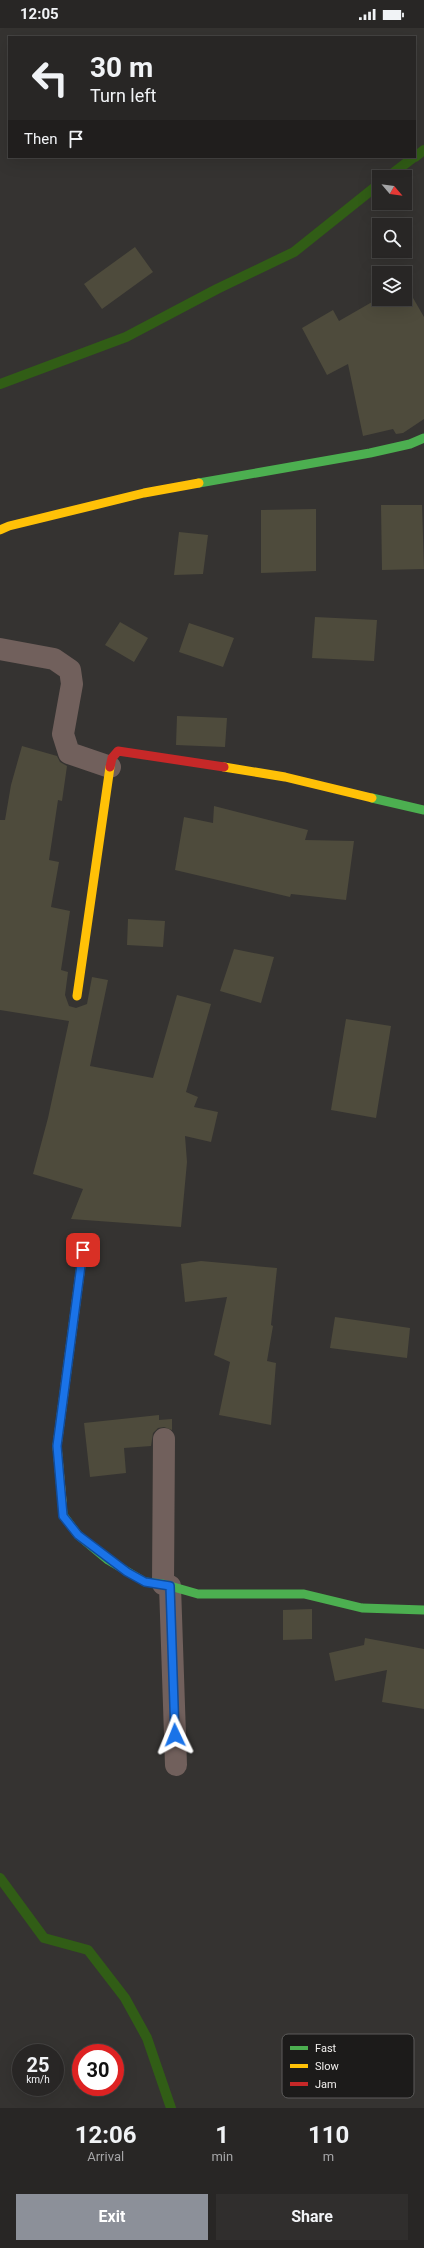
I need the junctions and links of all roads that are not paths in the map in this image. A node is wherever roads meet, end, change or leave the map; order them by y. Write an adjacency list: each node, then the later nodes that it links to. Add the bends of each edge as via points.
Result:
1 (424, 438): 2 (street, via 370,454 144,493)
2 (0, 530)
3 (0, 649): 4 (street, via 54,659 70,670 72,684 63,734 69,753)
4 (110, 767): 5 (street, via 112,758 118,751 285,777); 6 (street)
5 (424, 810)
6 (77, 996)
7 (83, 1250): 9 (street, via 57,1446 63,1516 78,1535 127,1572 145,1582)
8 (164, 1439): 9 (street)
9 (167, 1585): 10 (street, via 198,1594 304,1594 362,1608); 11 (street)
10 (424, 1610)
11 (176, 1765)

